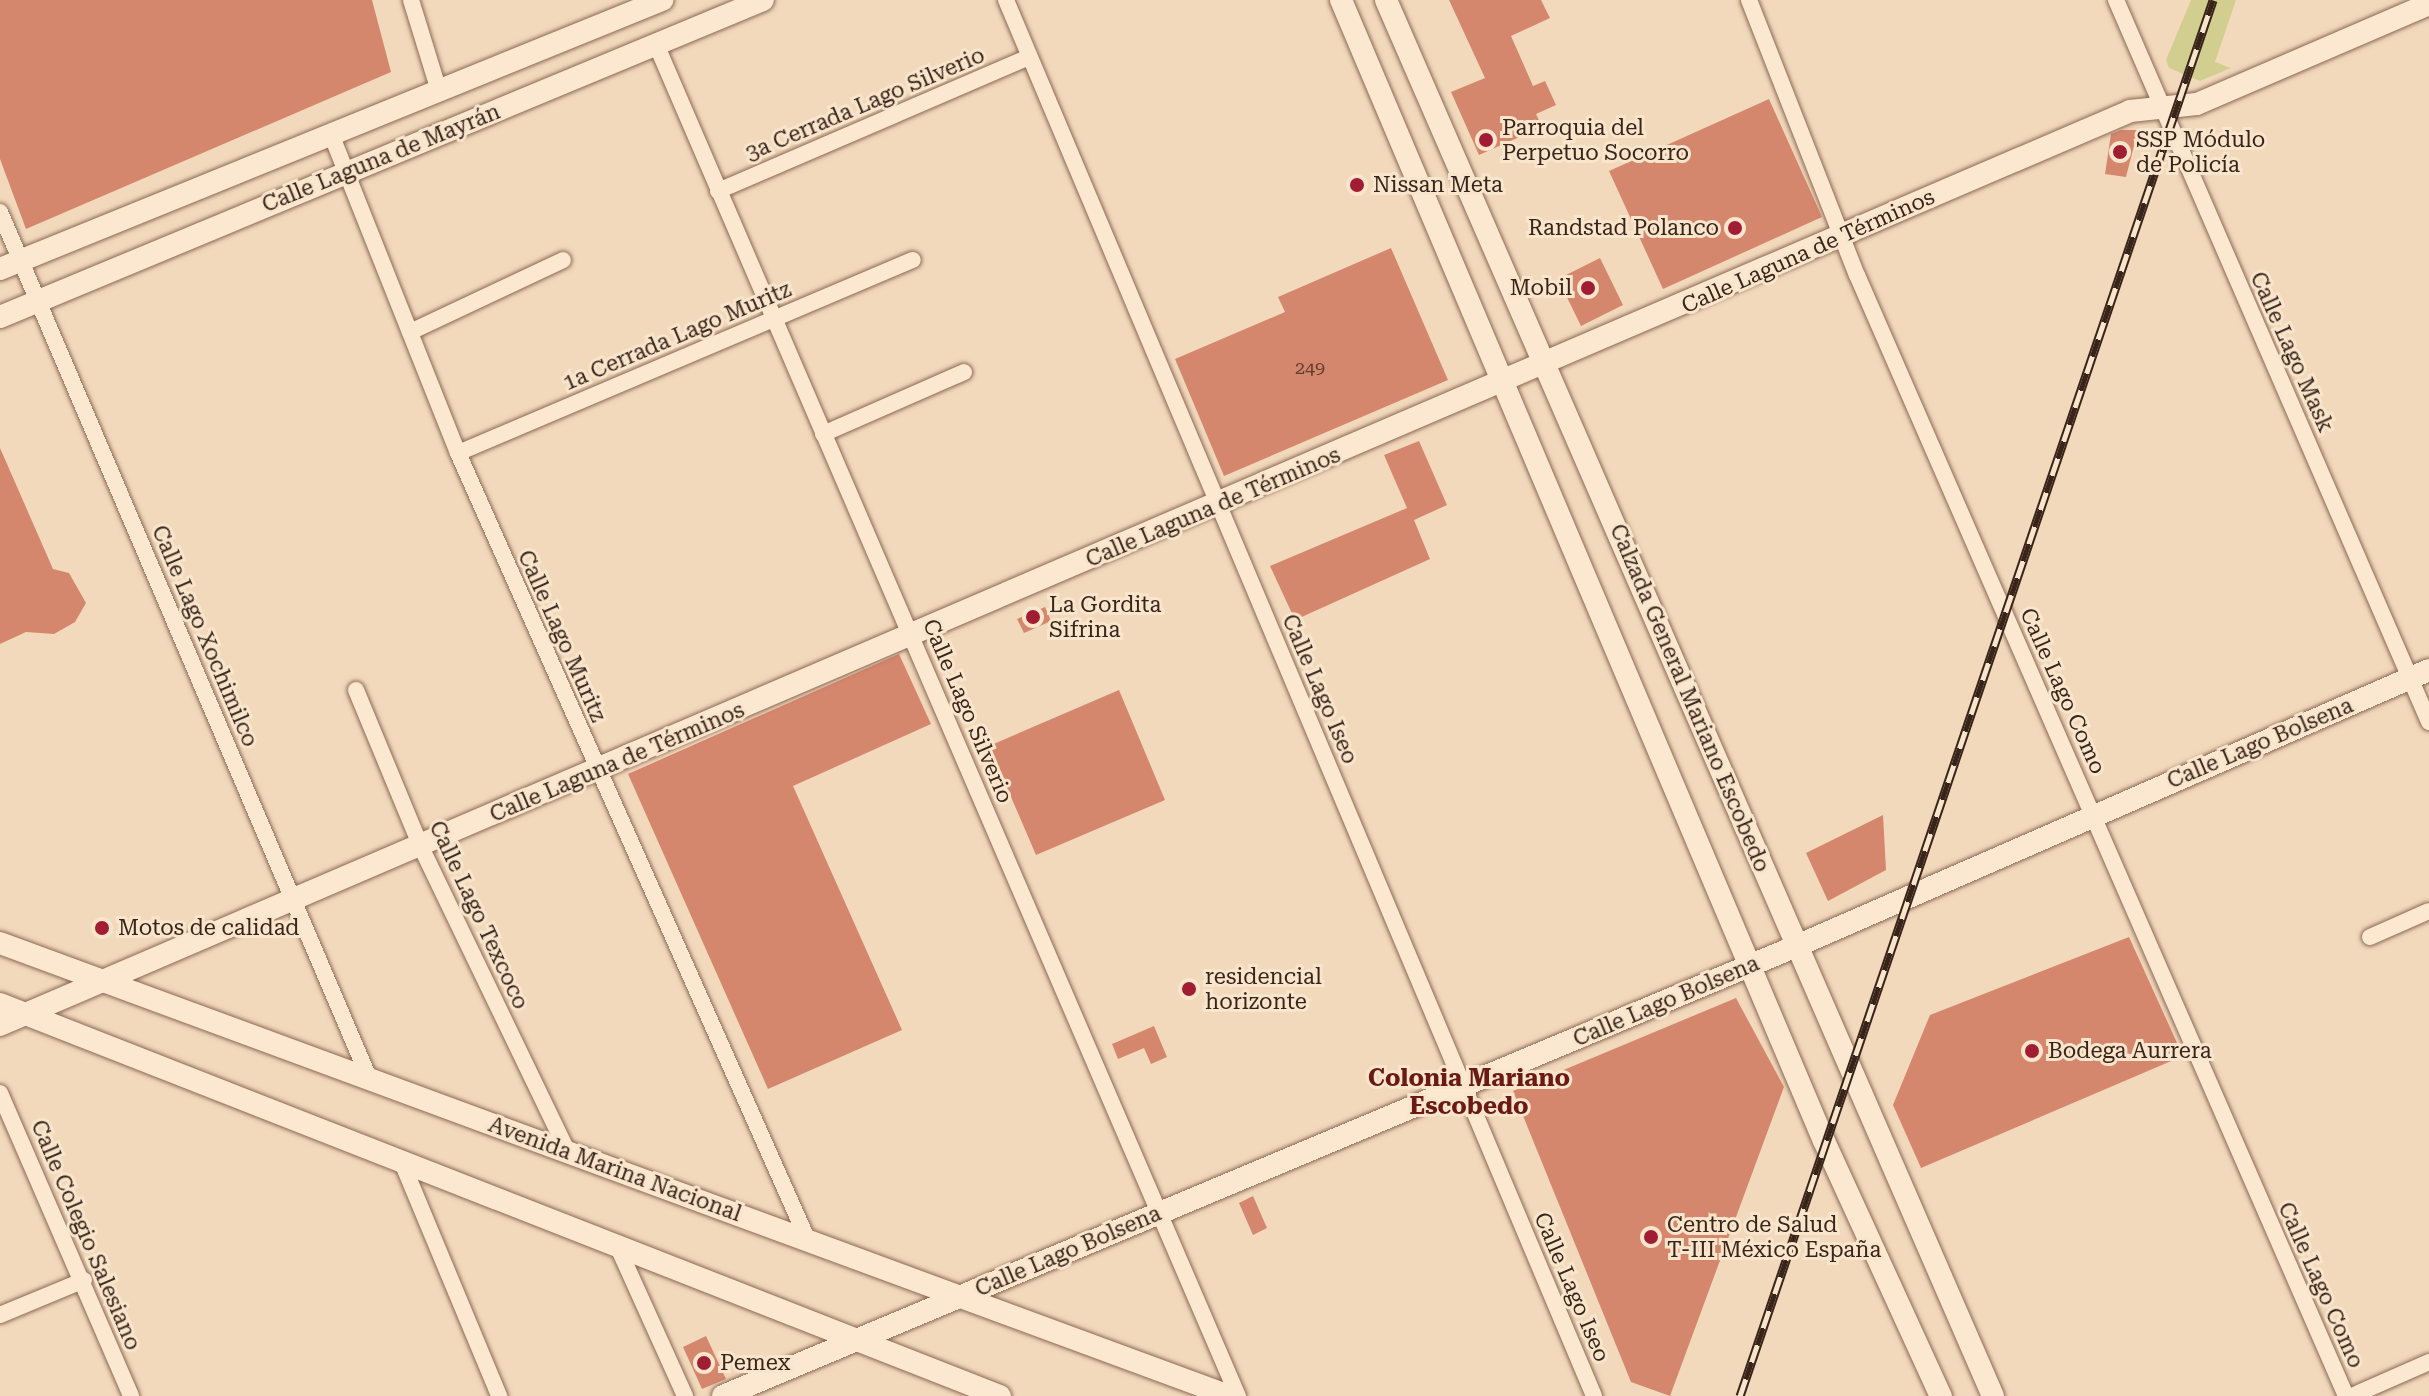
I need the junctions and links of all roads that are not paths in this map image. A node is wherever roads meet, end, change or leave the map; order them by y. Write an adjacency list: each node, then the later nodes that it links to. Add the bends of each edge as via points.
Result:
1 (411, 0): 12 (street)
2 (662, 0): 12 (street, Calle Laguna de Mayrán)
3 (763, 0): 10 (street, Calle Laguna de Mayrán)
4 (1006, 0): 11 (street, Calle Lago Iseo)
5 (1341, 0): 28 (street, Calzada General Mariano Escobedo)
6 (1386, 0): 26 (street, Calzada General Mariano Escobedo)
7 (1749, 0): 18 (street, Calle Lago Como)
8 (2116, 0): 13 (street, Calle Lago Mask)
9 (2429, 4): 13 (street, Calle Laguna de Términos, via 2197,104)
10 (656, 44): 15 (street, Calle Laguna de Mayrán); 16 (street, Calle Lago Silverio)
11 (1029, 57): 16 (street, 3a Cerrada Lago Silverio); 31 (street, Calle Lago Iseo)
12 (439, 91): 14 (street, Calle Laguna de Mayrán)
13 (2162, 106): 18 (street, Calle Laguna de Términos, via 2130,111); 33 (street, Calle Lago Mask)
14 (331, 134): 15 (street, Calle Lago Muritz); 21 (street, Calle Laguna de Mayrán)
15 (346, 171): 22 (street, Calle Laguna de Mayrán); 25 (street, Calle Lago Muritz)
16 (718, 191): 24 (street, Calle Lago Silverio)
17 (0, 212): 21 (street, Calle Lago Xochimilco)
18 (1841, 236): 26 (street, Calle Laguna de Términos); 37 (street, Calle Lago Como)
19 (563, 260): 25 (street)
20 (913, 260): 24 (street, 1a Cerrada Lago Muritz)
21 (10, 265): 22 (street, Calle Lago Xochimilco)
22 (38, 300): 23 (street, Calle Laguna de Mayrán); 39 (street, Calle Lago Xochimilco)
23 (0, 317)
24 (772, 319): 29 (street, Calle Lago Silverio); 30 (street, 1a Cerrada Lago Muritz)
25 (410, 332): 30 (street, Calle Lago Muritz)
26 (1548, 366): 28 (street, Calle Laguna de Términos); 43 (street, Calzada General Mariano Escobedo)
27 (964, 372): 29 (street)
28 (1503, 385): 31 (street, Calle Laguna de Términos); 44 (street, Calzada General Mariano Escobedo)
29 (823, 434): 32 (street, Calle Lago Silverio)
30 (458, 453): 36 (street, Calle Lago Muritz)
31 (1218, 505): 32 (street, Calle Laguna de Términos); 50 (street, Calle Lago Iseo)
32 (911, 635): 36 (street, Calle Laguna de Términos); 54 (street, Calle Lago Silverio)
33 (2420, 674): 35 (street, Calle Lago Mask); 37 (street, Calle Lago Bolsena)
34 (356, 690): 38 (street, Calle Lago Texcoco)
35 (2429, 722)
36 (597, 771): 38 (street, Calle Laguna de Términos); 55 (street, Calle Lago Muritz)
37 (2094, 815): 43 (street, Calle Lago Bolsena); 72 (street, Calle Lago Como)
38 (421, 847): 39 (street, Calle Laguna de Términos); 52 (street, Calle Lago Texcoco)
39 (294, 902): 45 (street, Calle Laguna de Términos); 49 (street, Calle Lago Xochimilco)
40 (2429, 911): 41 (street)
41 (2370, 937)
42 (0, 943): 45 (street, Avenida Marina Nacional)
43 (1799, 945): 44 (street, Calle Lago Bolsena); 71 (street, Calzada General Mariano Escobedo)
44 (1752, 964): 50 (street, Calle Lago Bolsena); 70 (street, Calzada General Mariano Escobedo, via 1824,1141)
45 (106, 982): 47 (street, Calle Laguna de Términos); 49 (street, Avenida Marina Nacional)
46 (0, 1004): 47 (street)
47 (28, 1014): 48 (street, Calle Laguna de Términos); 53 (street)
48 (0, 1025)
49 (369, 1078): 52 (street, Avenida Marina Nacional)
50 (1464, 1087): 54 (street, Calle Lago Bolsena); 69 (street, Calle Lago Iseo)
51 (0, 1093): 57 (street, Calle Colegio Salesiano)
52 (569, 1155): 55 (street, Avenida Marina Nacional)
53 (401, 1160): 56 (street); 63 (street)
54 (1161, 1211): 58 (street, Calle Lago Bolsena); 68 (street, Calle Lago Silverio)
55 (806, 1236): 58 (street, Avenida Marina Nacional)
56 (616, 1243): 60 (street); 64 (street)
57 (84, 1280): 59 (street); 62 (street, Calle Colegio Salesiano)
58 (963, 1295): 60 (street, Calle Lago Bolsena); 67 (street, Avenida Marina Nacional)
59 (0, 1315)
60 (854, 1341): 65 (street, Calle Lago Bolsena); 66 (street)
61 (2429, 1362): 73 (street)
62 (131, 1396)
63 (499, 1396)
64 (685, 1396)
65 (723, 1396)
66 (1000, 1396)
67 (1229, 1396)
68 (1238, 1396)
69 (1594, 1396)
70 (1941, 1396)
71 (1993, 1396)
72 (2346, 1396)
73 (2352, 1396)

